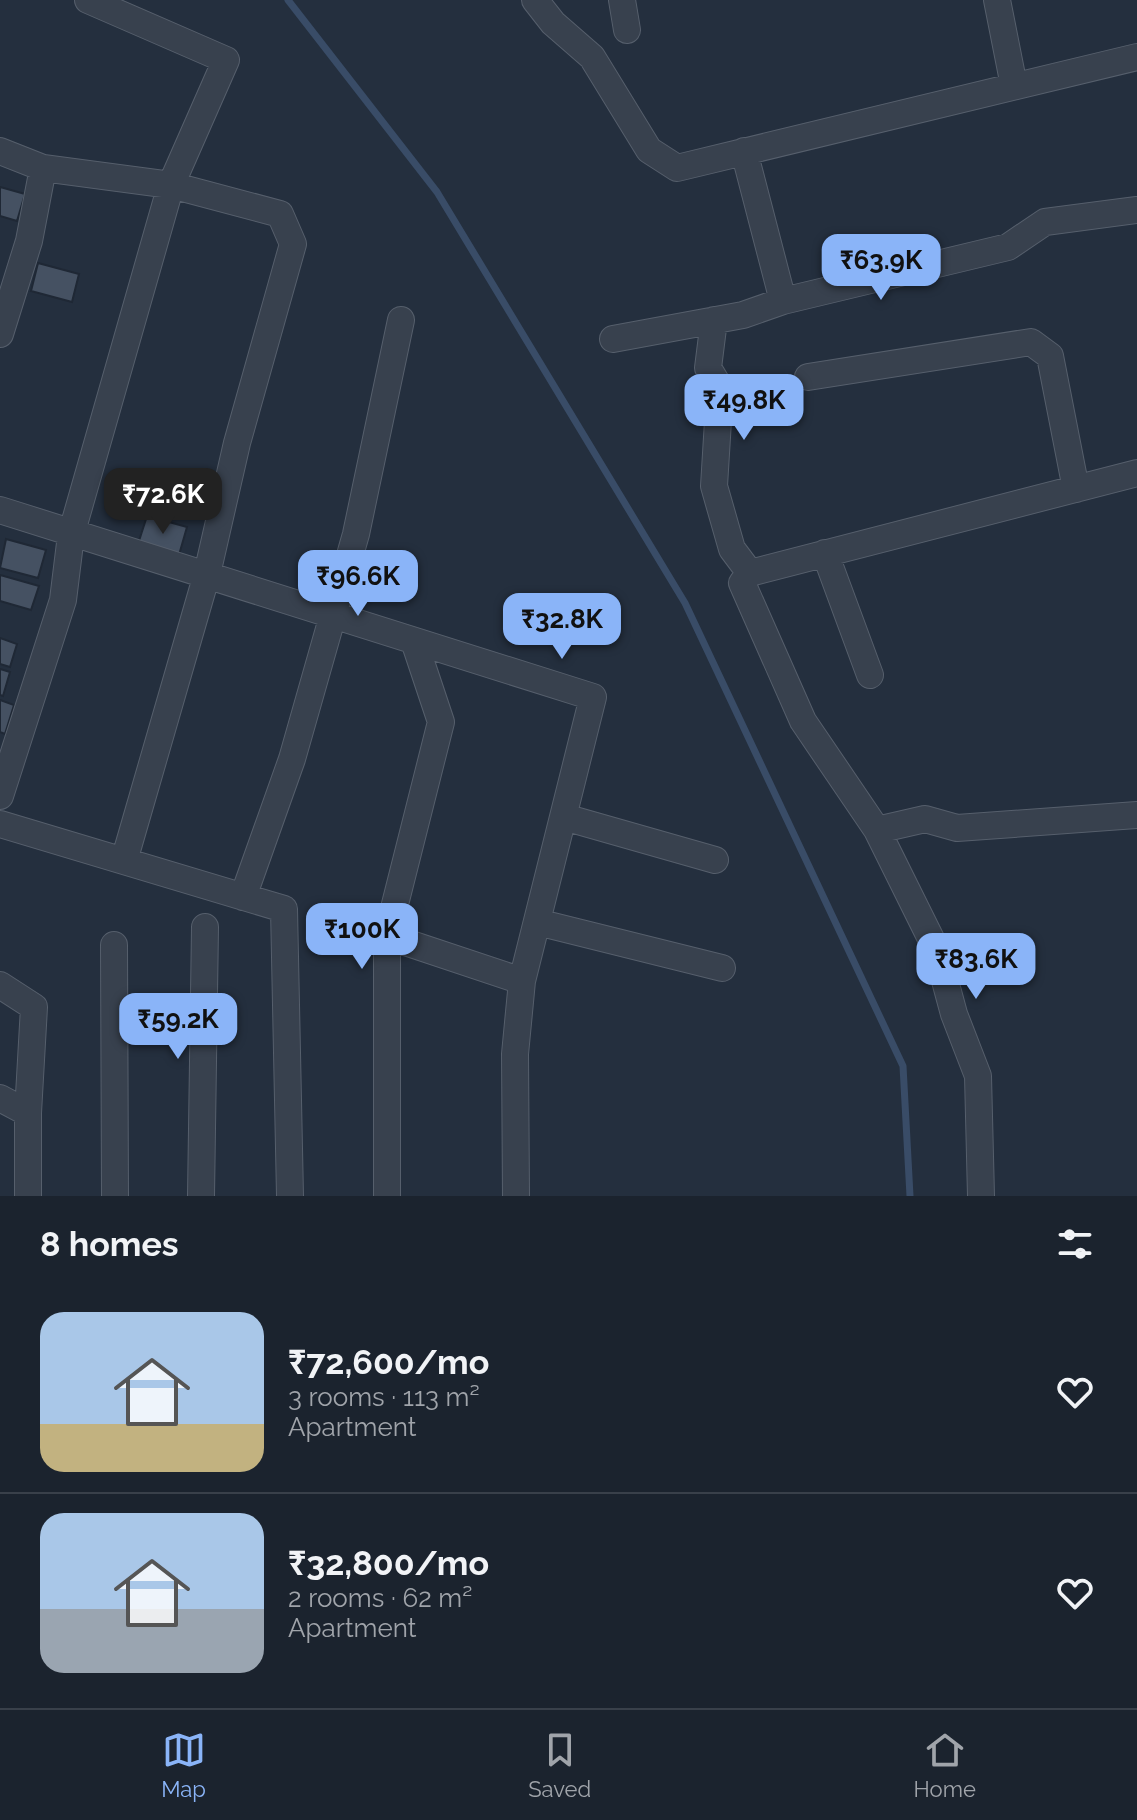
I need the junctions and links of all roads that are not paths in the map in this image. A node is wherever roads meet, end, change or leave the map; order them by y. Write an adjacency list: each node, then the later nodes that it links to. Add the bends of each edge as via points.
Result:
1 (88, 0): 11 (street, via 226,60)
2 (535, 0): 9 (street, via 592,57 649,150 677,168)
3 (622, 0): 5 (street)
4 (997, 0): 7 (street)
5 (627, 30)
6 (1137, 57): 7 (street)
7 (1014, 86): 9 (street)
8 (0, 151): 10 (street)
9 (744, 151): 13 (street)
10 (43, 168): 11 (street); 16 (street, via 29,241)
11 (171, 185): 22 (street); 25 (street, via 280,214 293,244 237,443)
12 (1137, 210): 13 (street, via 1045,222 1008,247)
13 (783, 301): 15 (street)
14 (401, 320): 26 (street, via 356,534)
15 (714, 320): 17 (street); 24 (street, via 708,368 720,388 714,486 732,549)
16 (0, 334)
17 (613, 339)
18 (808, 377): 20 (street, via 1031,342 1050,356)
19 (1137, 473): 20 (street)
20 (1076, 489): 23 (street)
21 (0, 510): 22 (street)
22 (71, 535): 25 (street); 29 (street, via 63,600)
23 (825, 553): 24 (street); 28 (street)
24 (750, 573): 33 (street, via 742,583 803,721)
25 (207, 574): 26 (street); 35 (street)
26 (333, 615): 27 (street); 36 (street, via 292,759)
27 (414, 641): 31 (street, via 593,697); 39 (street, via 441,722)
28 (870, 675)
29 (0, 796)
30 (1137, 815): 33 (street, via 957,828 925,819)
31 (564, 817): 34 (street); 37 (street)
32 (0, 824): 35 (street)
33 (877, 830): 52 (street, via 937,951 978,1076)
34 (715, 860)
35 (124, 861): 36 (street)
36 (243, 897): 49 (street, via 284,909)
37 (537, 922): 41 (street); 42 (street)
38 (205, 927): 48 (street)
39 (387, 936): 42 (street); 50 (street)
40 (114, 945): 47 (street)
41 (722, 968)
42 (522, 981): 51 (street, via 515,1054)
43 (0, 985): 45 (street, via 34,1007)
44 (1, 1102): 45 (street)
45 (28, 1113): 46 (street)
46 (28, 1196)
47 (115, 1196)
48 (201, 1196)
49 (290, 1196)
50 (387, 1196)
51 (516, 1196)
52 (981, 1196)

